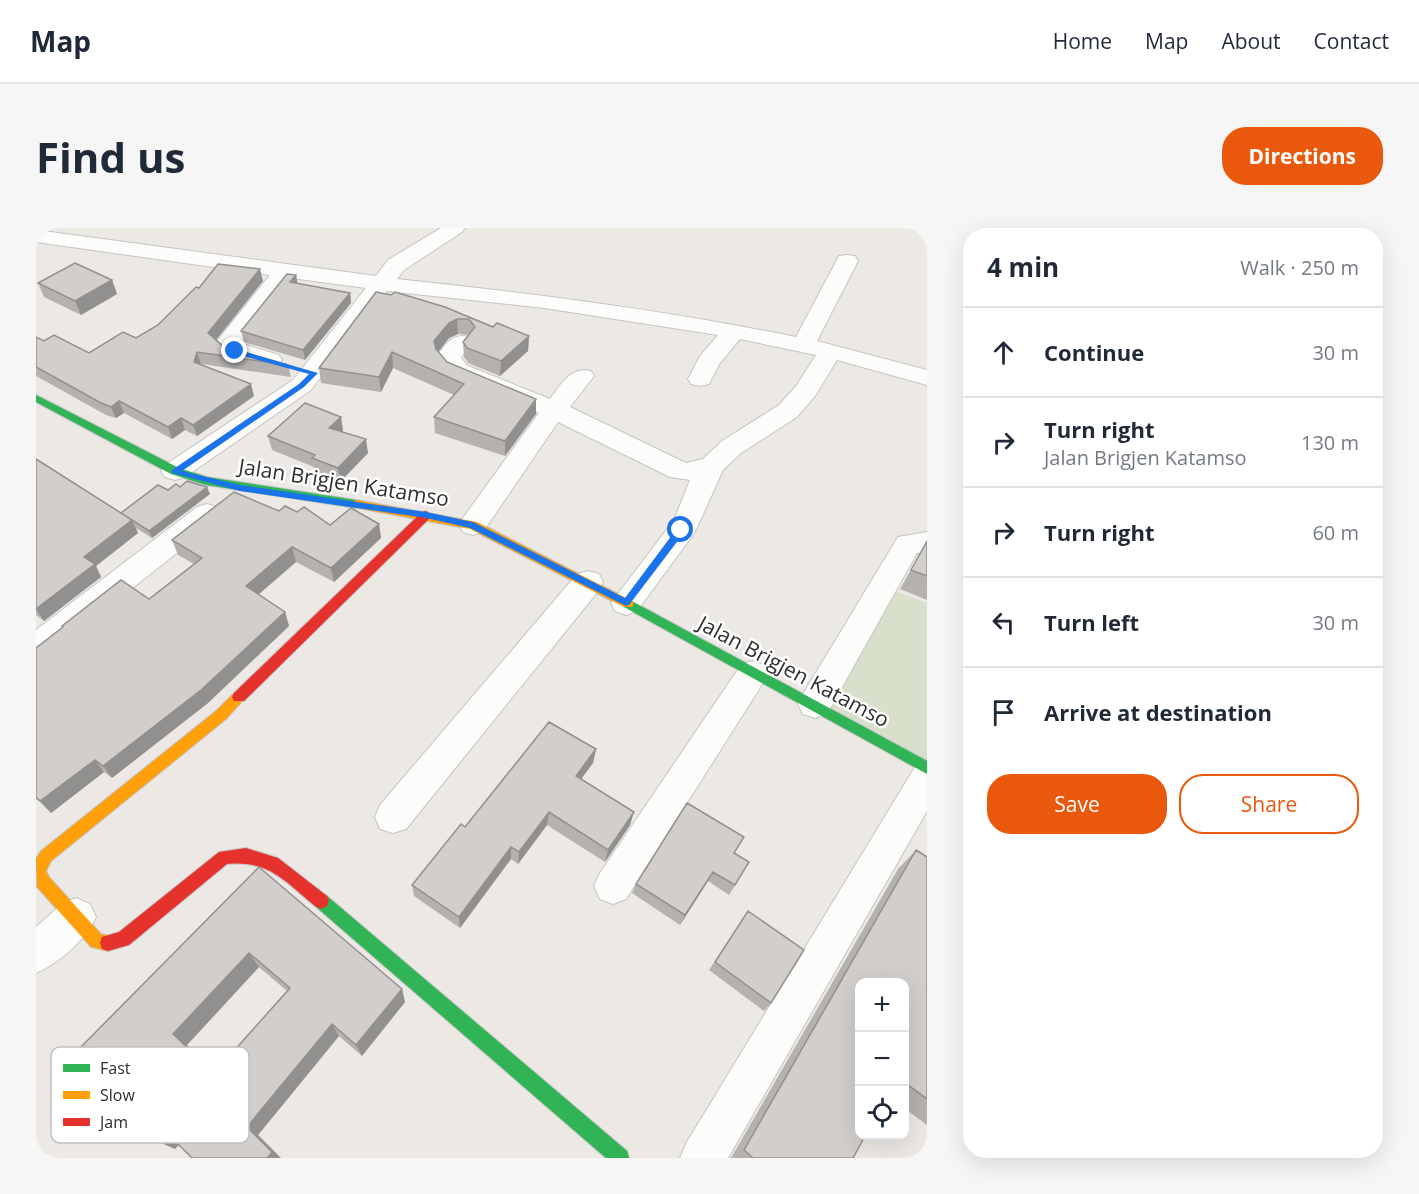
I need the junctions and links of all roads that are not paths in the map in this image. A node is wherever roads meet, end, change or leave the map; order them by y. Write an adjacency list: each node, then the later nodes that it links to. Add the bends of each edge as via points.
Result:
1 (455, 228): 5 (street, via 400,261)
2 (36, 236): 4 (street)
3 (847, 261): 8 (street)
4 (285, 271): 5 (street); 10 (street, via 226,345)
5 (383, 284): 6 (street, via 544,301); 10 (street)
6 (734, 331): 8 (street); 13 (street, via 709,361)
7 (461, 342): 15 (street, via 449,356 457,370)
8 (804, 345): 9 (street)
9 (831, 351): 12 (street); 16 (street, via 788,412 748,435)
10 (314, 373): 17 (street)
11 (582, 376): 15 (street)
12 (927, 378)
13 (700, 379)
14 (36, 398): 17 (main road, Jalan Brigjen Katamso)
15 (554, 410): 16 (street, via 680,471); 20 (street)
16 (712, 466): 23 (street, via 692,513)
17 (175, 471): 18 (main road, Jalan Brigjen Katamso)
18 (240, 488): 19 (main road, Jalan Brigjen Katamso); 24 (street)
19 (426, 515): 20 (main road, Jalan Brigjen Katamso); 31 (main road, via 221,715 46,856 38,871 43,882)
20 (473, 525): 22 (main road, Jalan Brigjen Katamso)
21 (919, 552): 26 (street)
22 (588, 582): 23 (main road, Jalan Brigjen Katamso); 29 (street)
23 (626, 603): 25 (main road, Jalan Brigjen Katamso)
24 (36, 647)
25 (752, 674): 26 (main road, Jalan Brigjen Katamso); 30 (street)
26 (815, 704): 27 (main road, Jalan Brigjen Katamso)
27 (927, 768)
28 (927, 778): 34 (street)
29 (393, 817)
30 (613, 886)
31 (76, 917): 32 (street); 33 (main road, via 98,941 116,944 225,857 242,853 264,858 280,866)
32 (36, 953)
33 (620, 1158)
34 (703, 1158)

